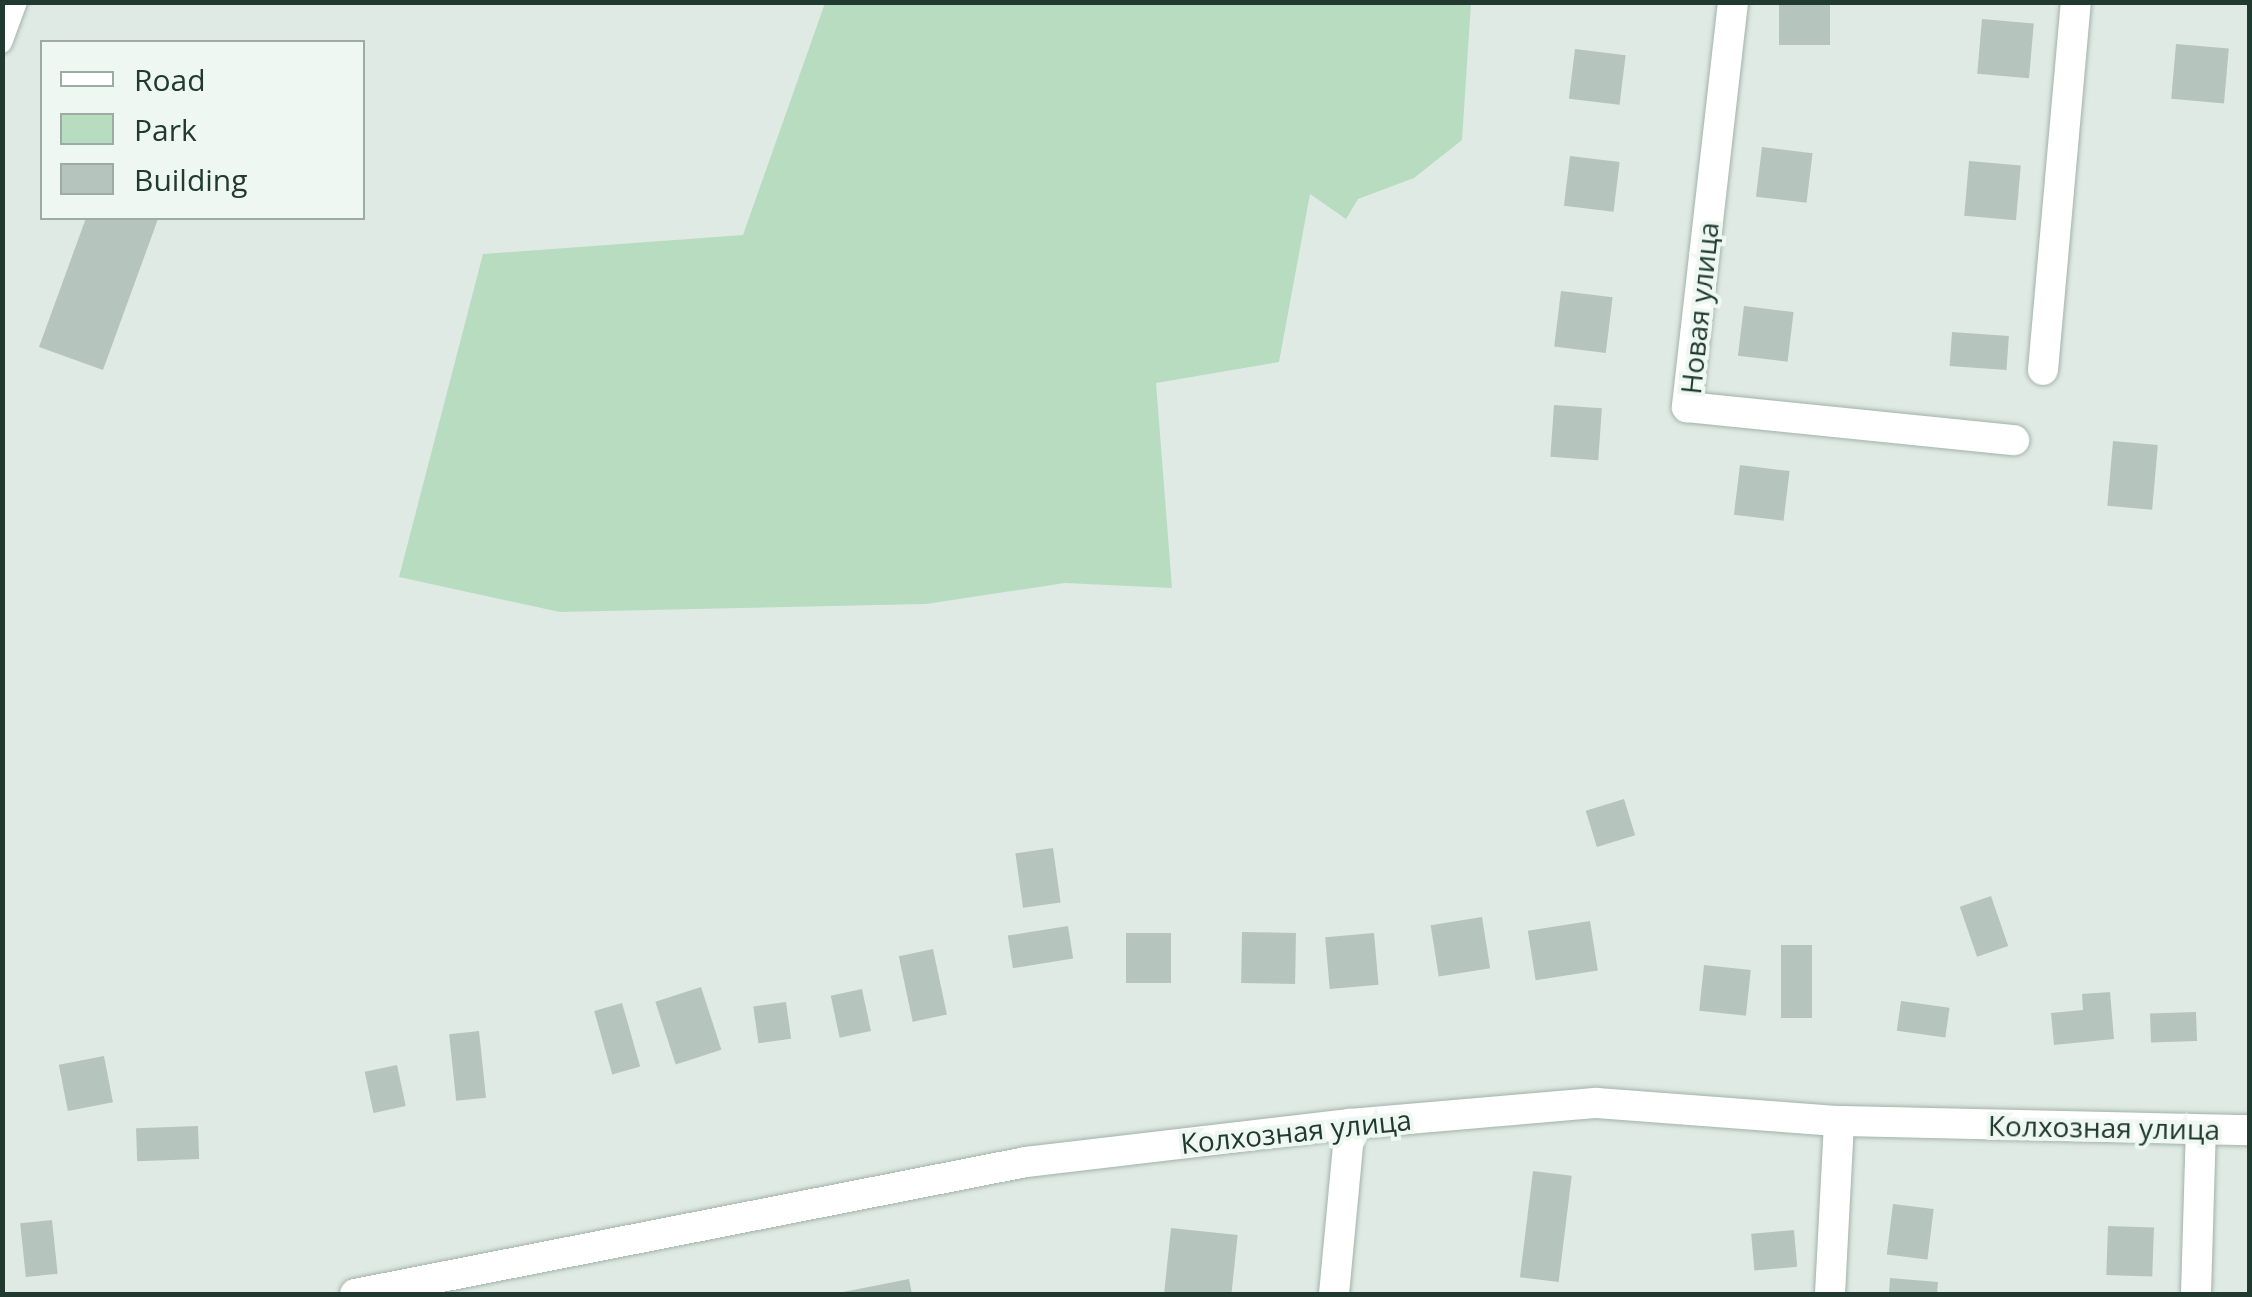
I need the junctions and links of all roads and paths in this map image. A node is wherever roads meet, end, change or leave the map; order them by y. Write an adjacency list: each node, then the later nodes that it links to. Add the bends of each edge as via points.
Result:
1 (17, 2): 4 (lane)
2 (1733, 2): 6 (street, Новая улица, via 1687,407)
3 (2076, 2): 5 (street)
4 (2, 43)
5 (2043, 370)
6 (2014, 440)
7 (1839, 1120): 8 (street, Колхозная улица, via 1596,1103); 9 (street, Колхозная улица); 13 (street)
8 (1350, 1124): 11 (street, Колхозная улица, via 1026,1162); 12 (street)
9 (2201, 1130): 10 (street, Колхозная улица); 14 (street)
10 (2250, 1130)
11 (370, 1292)
12 (1334, 1294)
13 (1830, 1294)
14 (2196, 1294)

